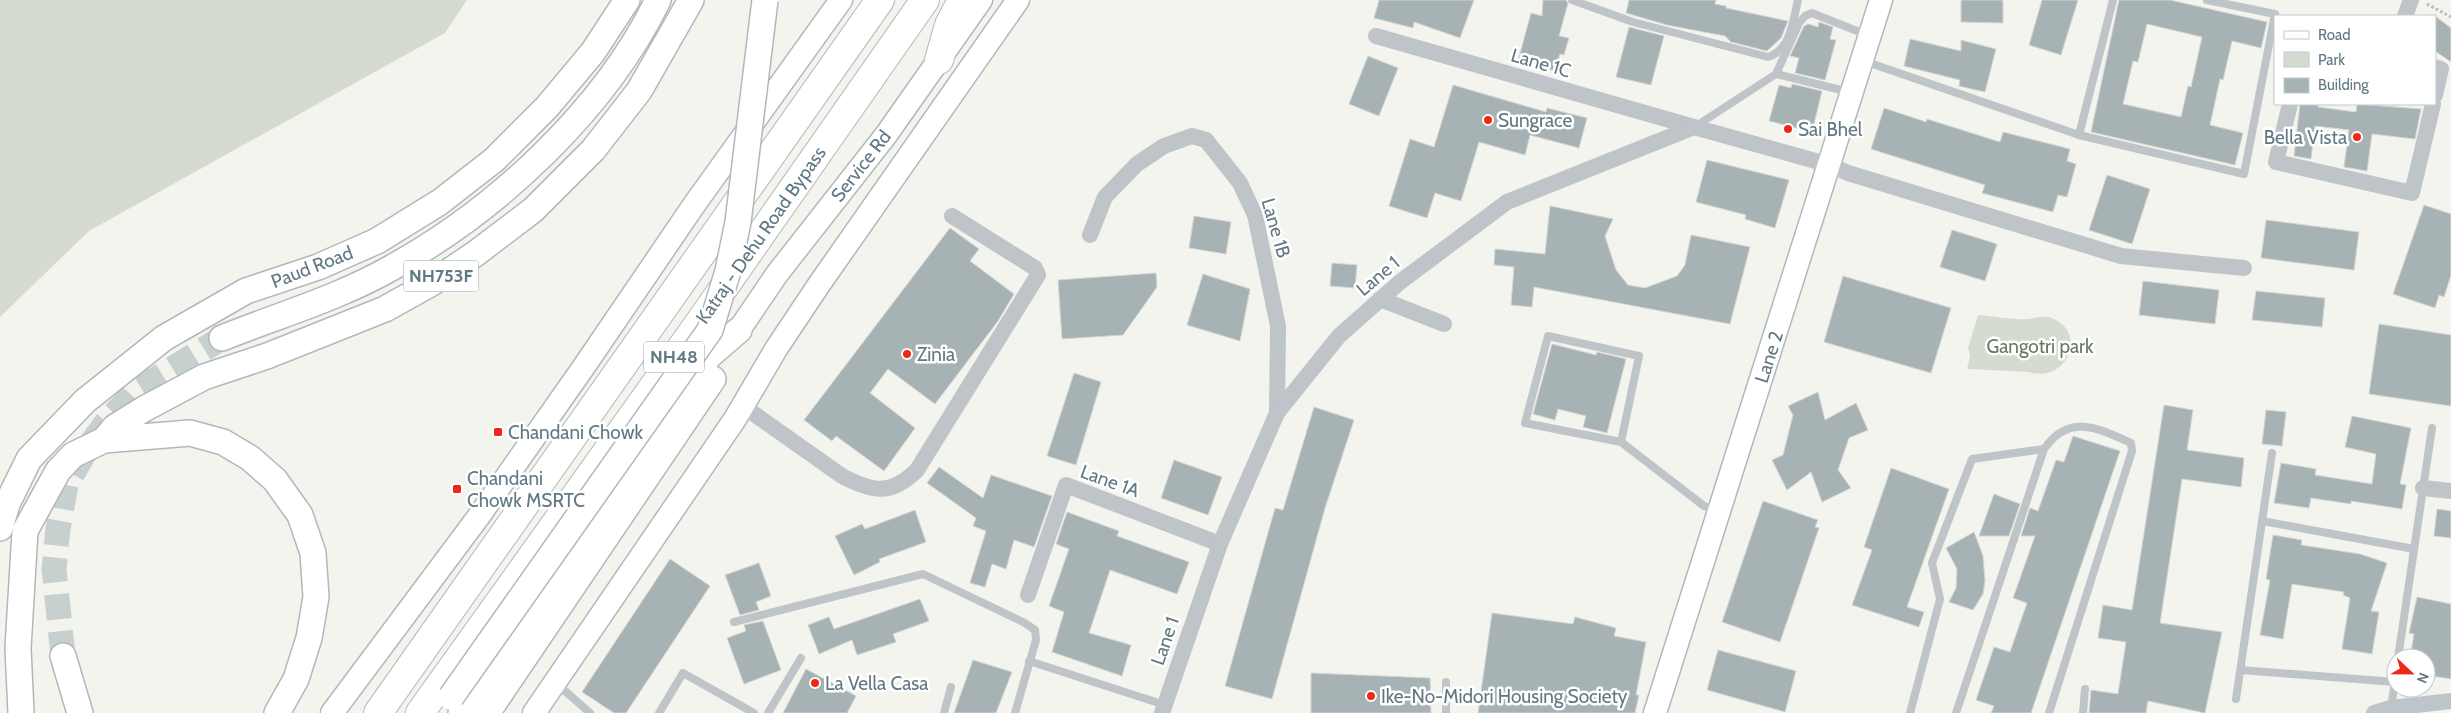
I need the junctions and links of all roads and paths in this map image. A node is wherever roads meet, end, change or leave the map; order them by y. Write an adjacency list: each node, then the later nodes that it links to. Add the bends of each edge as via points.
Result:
1 (627, 0): 53 (main road, Paud Road, via 592,52 547,107 494,160 440,202 377,241 318,267 246,291 164,338 85,401 28,459 7,504)
2 (658, 0): 41 (main road, via 616,70 568,128 510,184 455,229 392,268 329,298)
3 (691, 0): 45 (main road, NH753F, via 639,91 593,150 533,210 475,254 385,309 204,377 114,427)
4 (765, 0): 71 (main road, bridge, via 738,222 728,271 710,330)
5 (841, 0): 77 (street, via 694,204 479,516)
6 (880, 0): 78 (highway, Katraj - Dehu Road Bypass / NH48)
7 (926, 0): 79 (highway, Katraj - Dehu Road Bypass / NH48)
8 (962, 0): 24 (highway, via 949,25)
9 (982, 0): 24 (street, Service Rd)
10 (1018, 0): 42 (street, via 818,286)
11 (1572, 0): 12 (lane, via 1634,22 1768,57 1776,55 1786,42)
12 (1798, 0)
13 (1881, 0): 23 (street, Lane 2)
14 (2113, 0): 33 (lane)
15 (2206, 0): 18 (lane)
16 (2411, 0): 19 (street)
17 (2419, 0): 20 (path)
18 (2275, 15)
19 (2405, 15)
20 (2451, 17)
21 (2274, 19): 33 (lane, via 2244,174)
22 (1376, 36): 32 (street, Lane 1C)
23 (1870, 36): 25 (street, Lane 2); 27 (lane, via 1812,13 1799,22)
24 (939, 60): 40 (street, Service Rd, via 777,274)
25 (1862, 61): 29 (street, Lane 2); 33 (lane)
26 (2436, 68): 28 (street, via 2441,69)
27 (1776, 74): 29 (lane); 32 (lane)
28 (2436, 91)
29 (1852, 93): 34 (street, Lane 2)
30 (2290, 105): 31 (street, via 2276,162 2412,193)
31 (2433, 105)
32 (1694, 127): 34 (street); 38 (street, Lane 1, via 1507,202)
33 (2079, 135)
34 (1830, 165): 37 (street, via 2121,256); 51 (street, Lane 2)
35 (952, 216): 42 (street, via 1035,268 1038,275 908,480 895,488 876,489 859,485)
36 (1090, 235): 43 (street, Lane 1B, via 1105,196 1137,164 1164,146 1192,136 1206,140 1240,183 1255,215 1278,326)
37 (2244, 268)
38 (1380, 299): 39 (street); 43 (street, Lane 1, via 1339,336)
39 (1444, 324)
40 (739, 330): 71 (main road, via 710,356); 80 (main road, via 722,366)
41 (222, 338)
42 (743, 406): 81 (street)
43 (1277, 413): 54 (street, Lane 1)
44 (2432, 428): 49 (lane)
45 (117, 440): 74 (main road, via 73,455 58,471 25,531 18,648); 76 (main road, via 190,433 223,442 250,458 275,480 300,515 313,553 316,574 314,616 304,658)
46 (1621, 442): 46 (lane, via 1639,356 1548,336 1525,424); 51 (lane, via 1704,506)
47 (2044, 449): 90 (lane, via 1972,459 1932,563 1940,600); 91 (lane); 92 (lane, via 2054,436 2079,425 2108,432 2131,443 2132,451)
48 (2272, 453): 52 (lane)
49 (2423, 488): 50 (street); 55 (lane)
50 (2451, 492)
51 (1719, 512): 89 (street, Lane 2)
52 (2262, 521): 55 (lane); 62 (lane)
53 (0, 528)
54 (1220, 544): 56 (street, Lane 1A, via 1066,485); 73 (street, Lane 1)
55 (2414, 549): 58 (lane)
56 (1028, 595)
57 (734, 622): 61 (lane, via 923,574 1030,626 1036,635)
58 (2399, 648)
59 (63, 656): 75 (main road)
60 (801, 658): 85 (lane)
61 (1030, 661): 73 (lane); 87 (lane)
62 (2241, 670): 63 (lane); 69 (lane)
63 (2386, 678)
64 (1446, 682): 88 (lane)
65 (951, 687): 86 (lane)
66 (2085, 689): 93 (lane)
67 (564, 690): 82 (lane)
68 (2392, 698): 72 (lane)
69 (2236, 699)
70 (2451, 701): 72 (street)
71 (451, 708)
72 (2391, 708): 94 (street)
73 (1163, 709)
74 (21, 713)
75 (80, 713)
76 (277, 713)
77 (332, 713)
78 (378, 713)
79 (420, 713)
80 (486, 713)
81 (534, 713)
82 (590, 713)
83 (659, 713): 84 (lane, via 683,673)
84 (754, 713)
85 (768, 713)
86 (944, 713)
87 (1015, 713)
88 (1446, 713)
89 (1655, 713)
90 (1910, 713)
91 (1956, 713)
92 (2049, 713)
93 (2083, 713)
94 (2374, 713)

